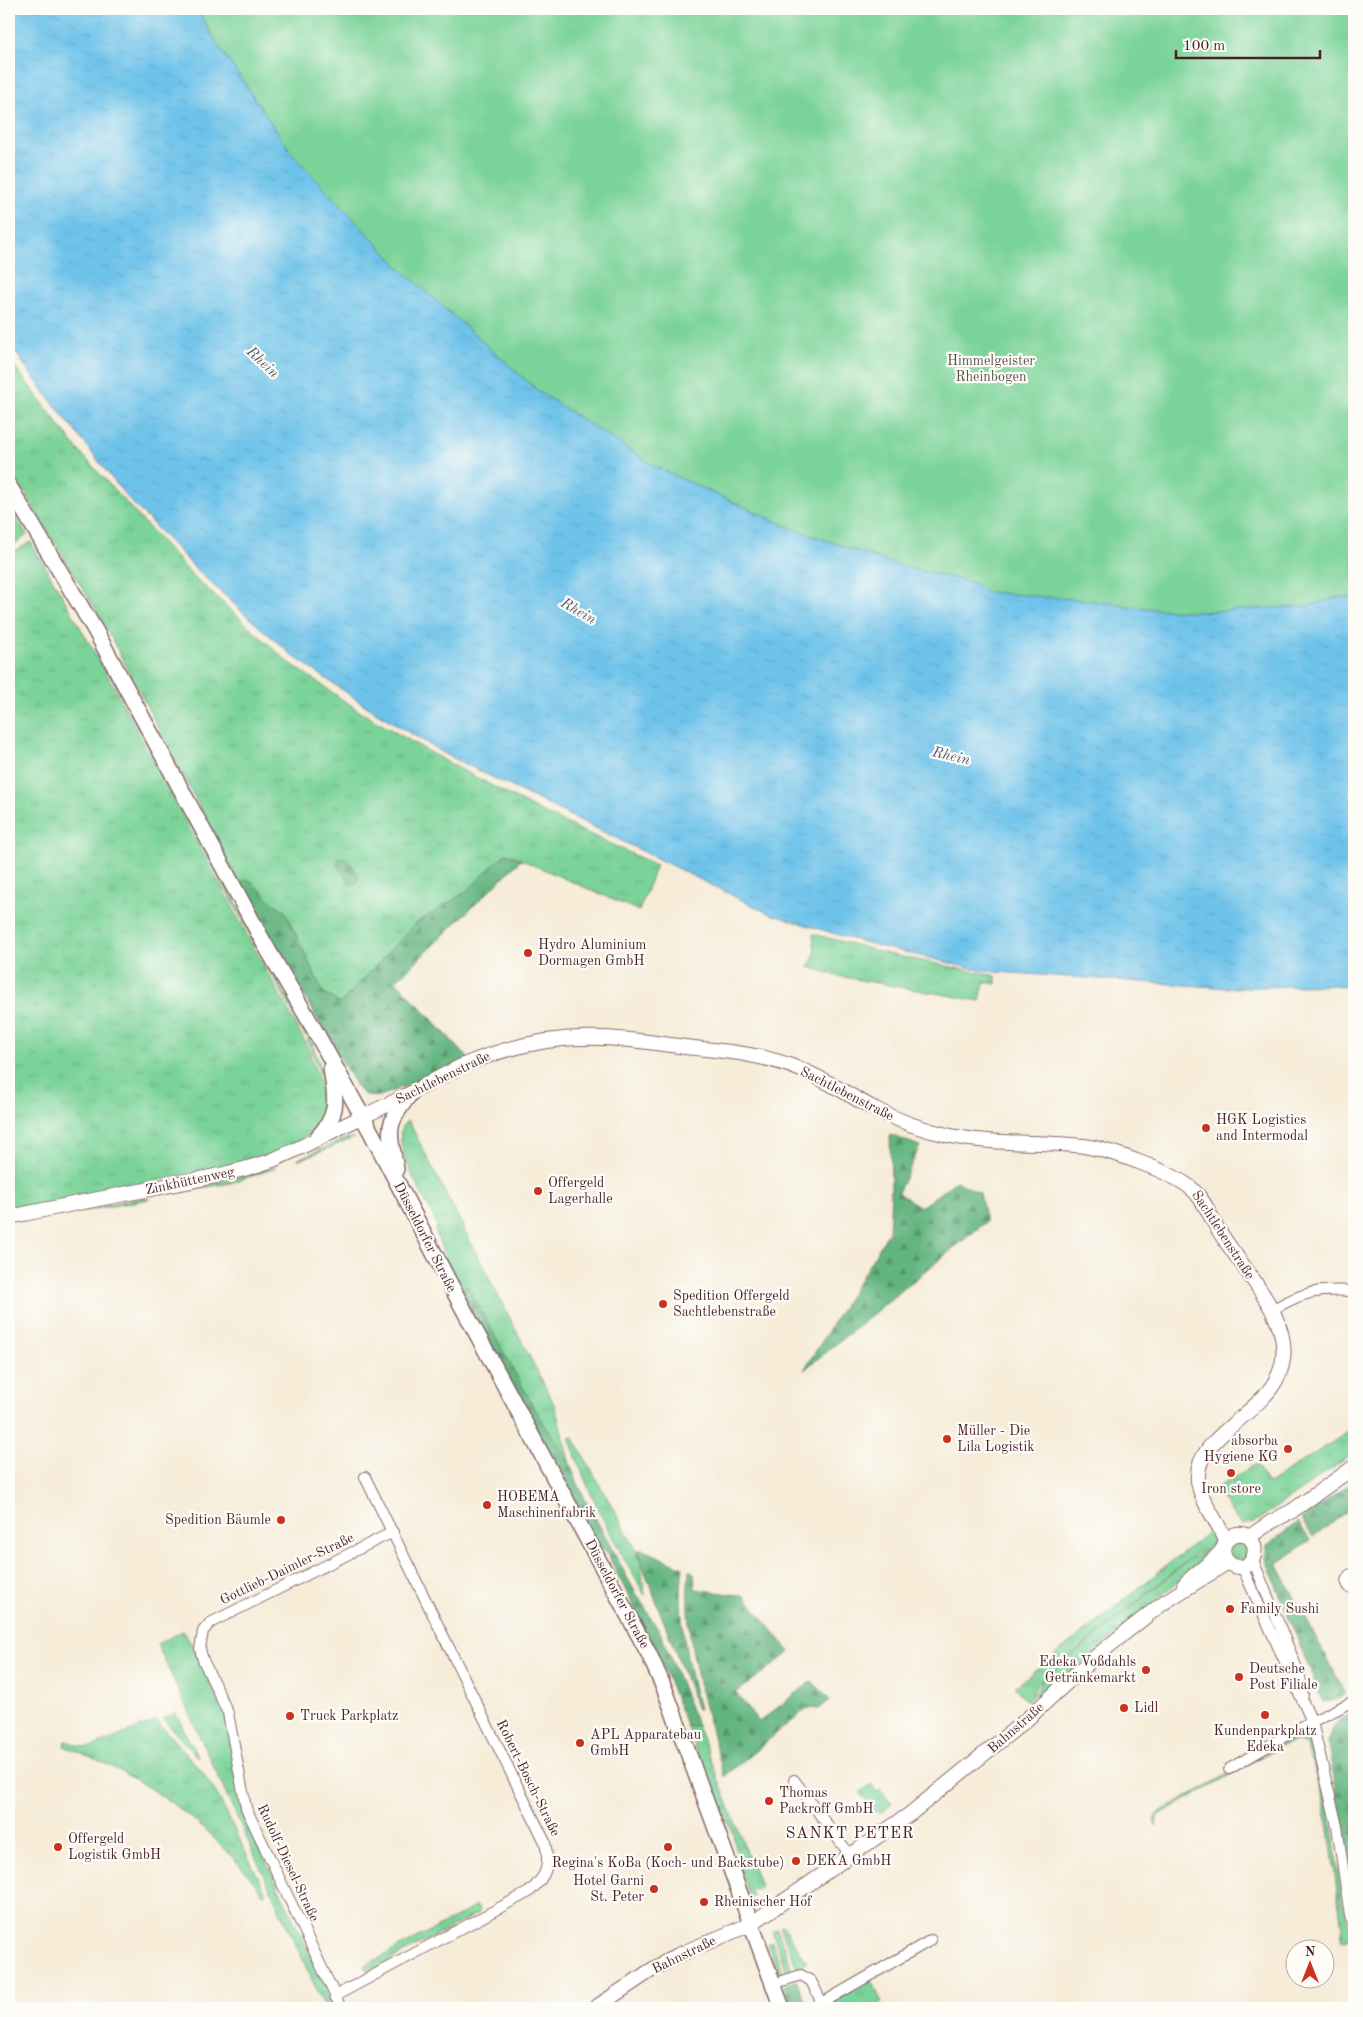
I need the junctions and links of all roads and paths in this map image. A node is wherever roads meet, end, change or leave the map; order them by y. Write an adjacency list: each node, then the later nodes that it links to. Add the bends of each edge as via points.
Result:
1 (9, 486): 2 (main road, Düsseldorfer Straße, via 90,622)
2 (328, 1054): 4 (main road, Düsseldorfer Straße); 5 (main road, via 335,1109 328,1125)
3 (410, 1094): 4 (street, Sachtlebenstraße); 6 (main road, via 395,1113 390,1129); 9 (street, Sachtlebenstraße, via 461,1066 495,1052 553,1040 607,1038 726,1051 772,1060 819,1077 872,1108 918,1128 971,1139 1090,1147 1174,1177 1199,1196)
4 (362, 1116): 5 (street, Zinkhüttenweg); 6 (main road, Düsseldorfer Straße)
5 (316, 1139): 7 (street, Zinkhüttenweg, via 282,1156 241,1170)
6 (400, 1187): 23 (main road, Düsseldorfer Straße, via 649,1654)
7 (9, 1217)
8 (1354, 1291): 9 (street, via 1311,1292)
9 (1272, 1310): 13 (street, Sachtlebenstraße, via 1283,1344 1279,1374 1256,1407 1214,1442 1200,1463 1198,1480 1206,1502 1219,1513)
10 (1354, 1467): 13 (street, Bahnstraße, via 1287,1514 1275,1529)
11 (365, 1477): 12 (street, Robert-Bosch-Straße)
12 (393, 1532): 17 (street, Gottlieb-Daimler-Straße, via 210,1623); 27 (street, Robert-Bosch-Straße, via 546,1842 547,1870 529,1892)
13 (1241, 1548): 16 (street, Bahnstraße, via 1193,1575); 16 (street, Bahnstraße, via 1236,1567 1228,1562); 19 (street)
14 (1354, 1573): 15 (street, via 1346,1581)
15 (1354, 1589)
16 (1177, 1594): 22 (street, Bahnstraße, via 1088,1663 970,1767)
17 (201, 1639): 27 (street, Rudolf-Diesel-Straße, via 204,1660 228,1713 246,1808)
18 (1354, 1701): 19 (street)
19 (1312, 1722): 20 (street); 24 (street, via 1337,1826)
20 (1229, 1769)
21 (794, 1780): 22 (street)
22 (850, 1855): 23 (street, Bahnstraße)
23 (751, 1924): 26 (main road, Düsseldorfer Straße); 29 (street, Bahnstraße, via 678,1955)
24 (1354, 1927)
25 (931, 1940): 26 (street, via 822,2003 811,1981 801,1975)
26 (773, 1984): 30 (main road, Düsseldorfer Straße)
27 (335, 1996): 28 (street, Rudolf-Diesel-Straße)
28 (340, 2008)
29 (595, 2008)
30 (782, 2008)

